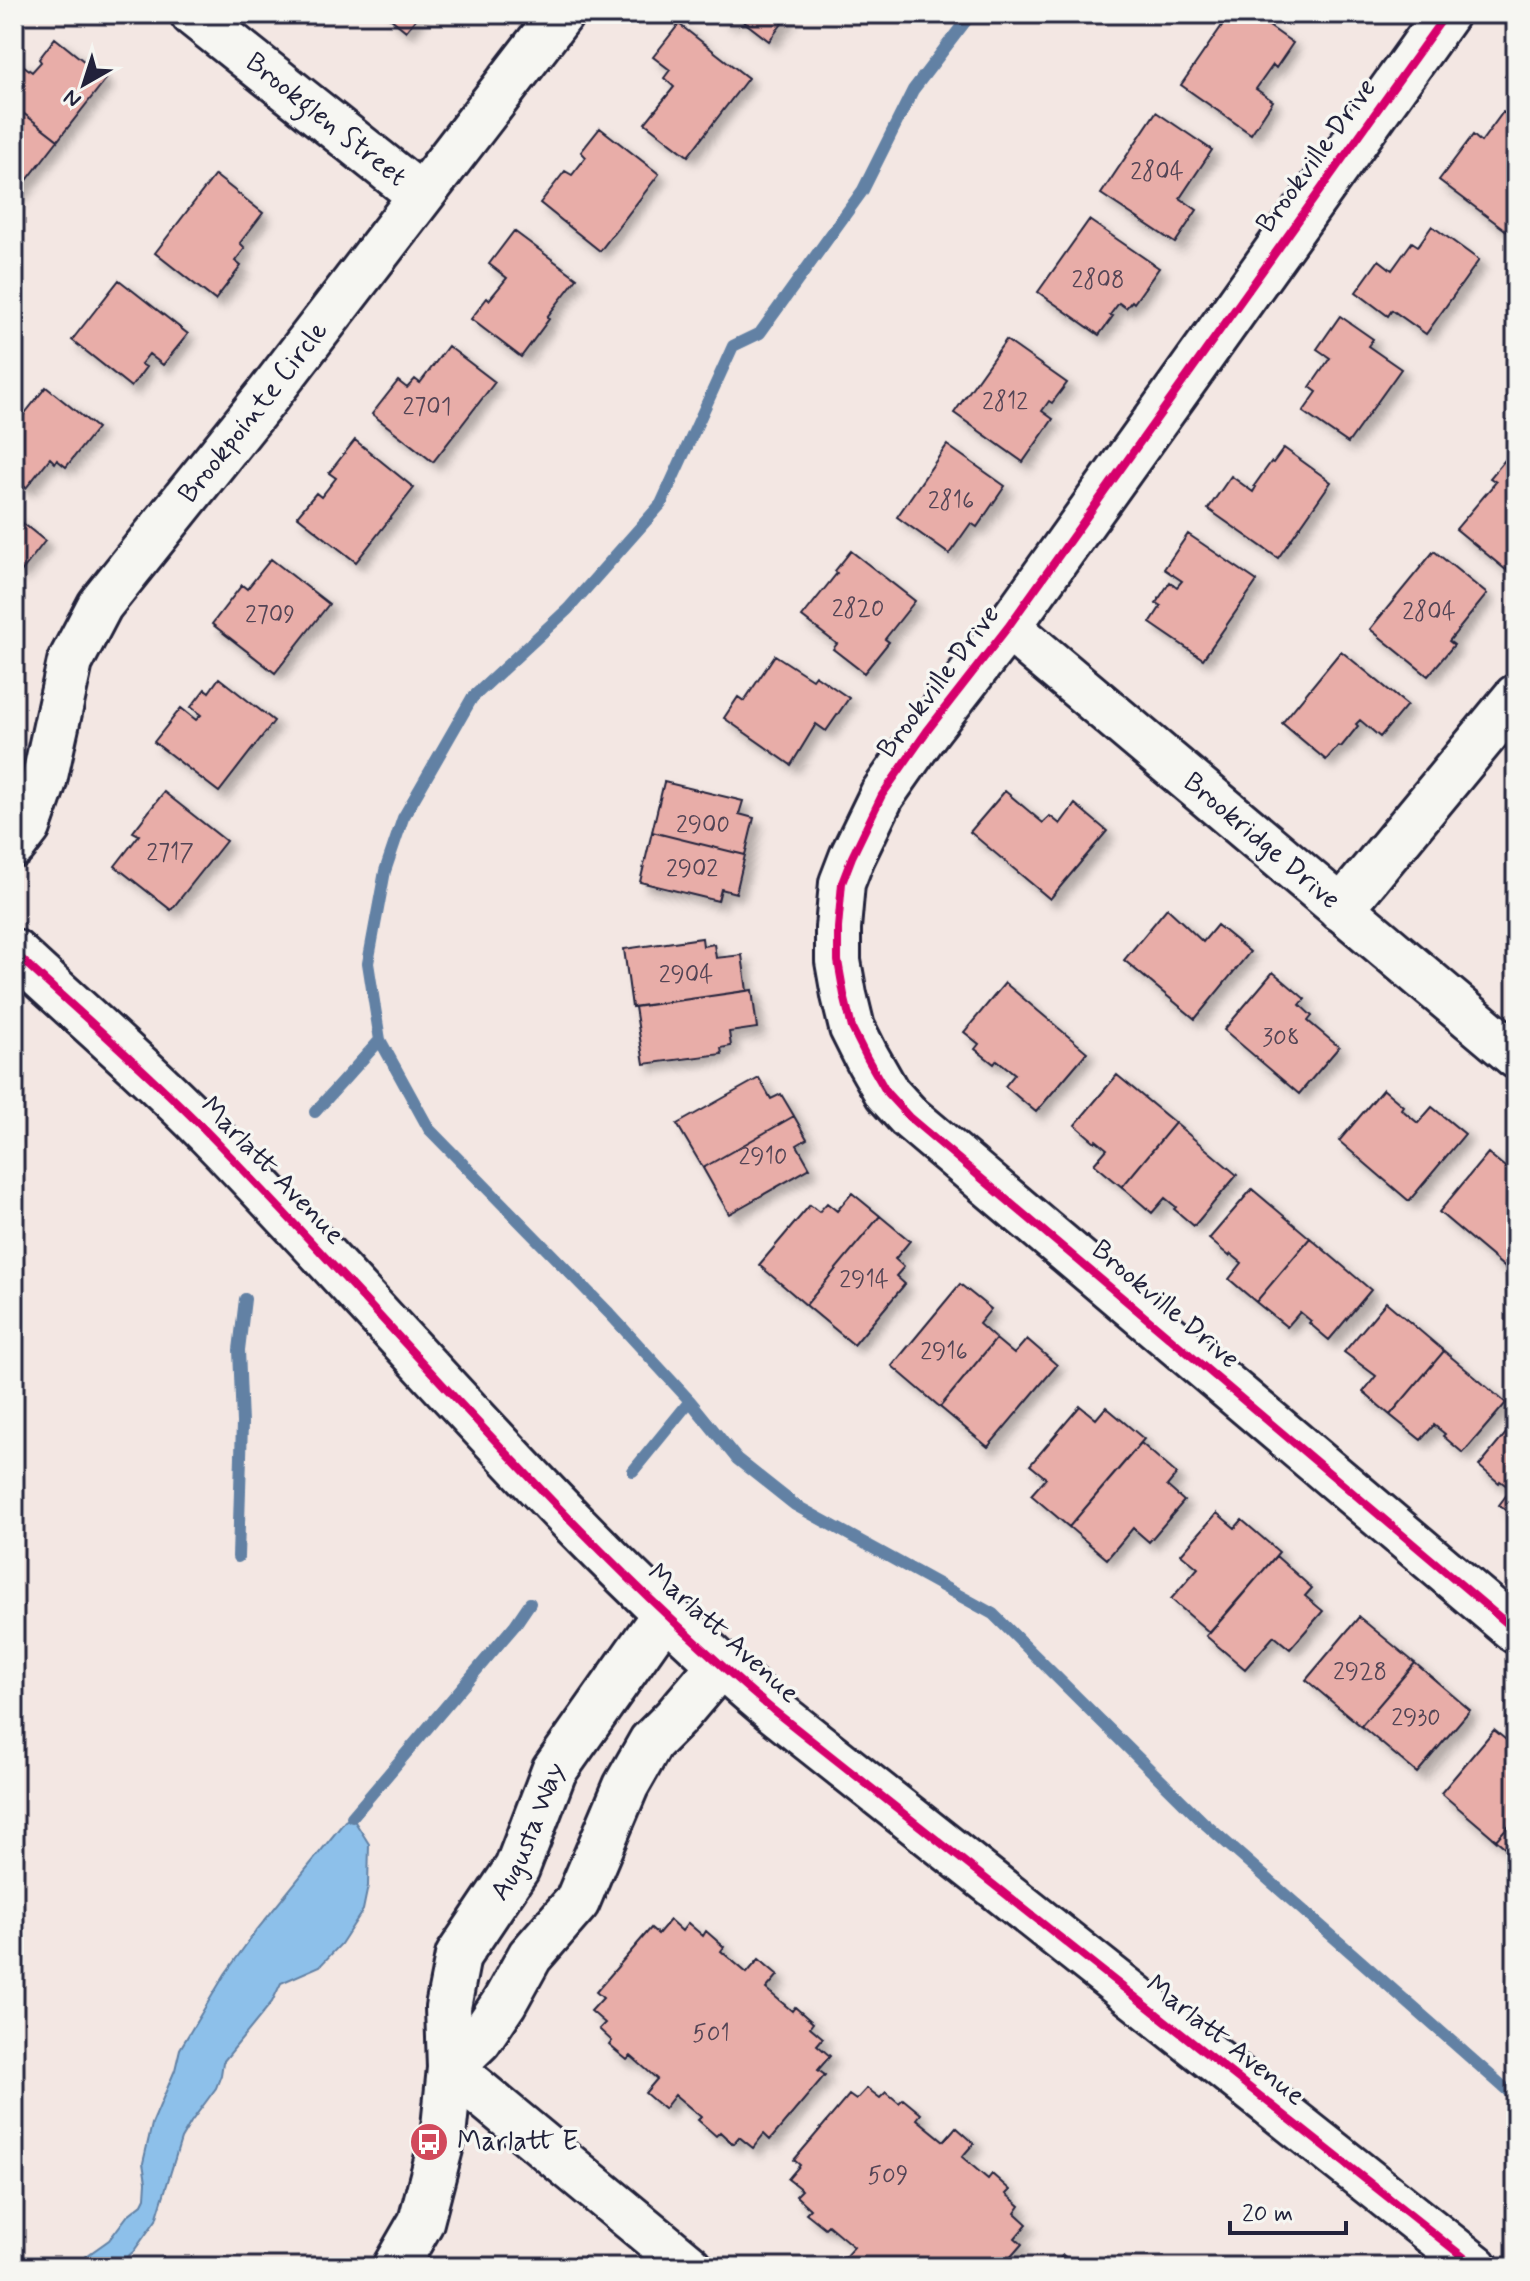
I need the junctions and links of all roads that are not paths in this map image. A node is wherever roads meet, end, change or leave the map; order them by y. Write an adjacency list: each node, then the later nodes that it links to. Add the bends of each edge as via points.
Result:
1 (193, 14): 4 (street, Brookglen Street)
2 (561, 14): 4 (street, Brookpointe Circle)
3 (1446, 14): 5 (street, Brookville Drive)
4 (420, 195): 7 (street, Brookpointe Circle, via 100,605 70,662 44,781 28,827)
5 (1008, 627): 8 (street, Brookridge Drive); 12 (street, Brookville Drive, via 882,795 842,883 838,961 852,1028 862,1048 887,1093 909,1117)
6 (1516, 697): 8 (street)
7 (14, 845)
8 (1341, 909): 10 (street, Brookridge Drive)
9 (14, 952): 11 (street, Marlatt Avenue, via 203,1129)
10 (1516, 1056)
11 (664, 1615): 13 (street, Marlatt Avenue); 14 (street, Augusta Way, via 554,1771 517,1868 458,1956 448,2007)
12 (1516, 1631)
13 (720, 1665): 14 (street, via 651,1742 626,1786 577,1902 530,1956 479,2040); 17 (street, Marlatt Avenue)
14 (450, 2068): 15 (street, Augusta Way, via 443,2137 421,2222); 16 (street)
15 (395, 2267)
16 (690, 2267)
17 (1476, 2267)

